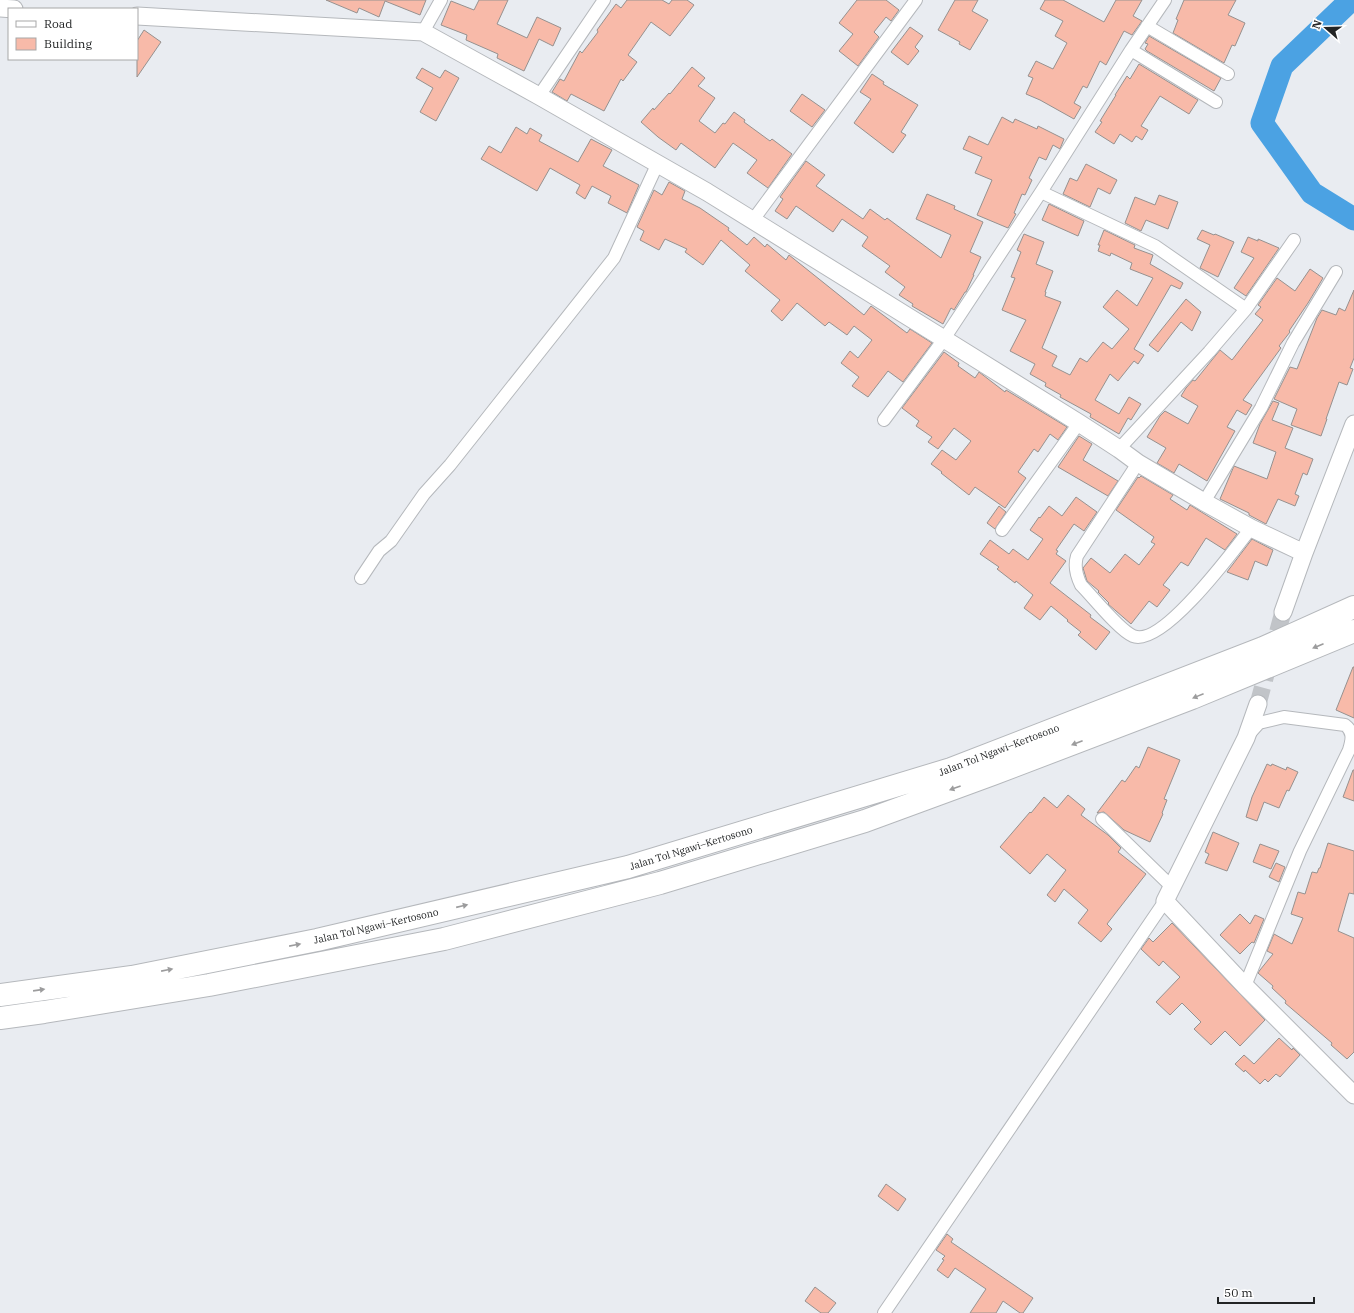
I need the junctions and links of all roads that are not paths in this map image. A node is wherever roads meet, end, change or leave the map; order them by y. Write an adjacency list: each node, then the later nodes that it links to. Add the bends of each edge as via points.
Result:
1 (441, 0): 7 (street)
2 (604, 0): 10 (street)
3 (916, 0): 14 (street)
4 (1159, 2): 6 (street)
5 (138, 16): 7 (street)
6 (1147, 26): 8 (street); 9 (street)
7 (423, 32): 10 (street)
8 (1131, 50): 11 (street); 13 (street)
9 (1228, 74)
10 (539, 96): 12 (street)
11 (1216, 102)
12 (657, 165): 14 (street); 28 (street, via 614,258 450,465 424,494)
13 (1041, 192): 17 (street, via 1155,246); 18 (street)
14 (753, 220): 18 (street)
15 (1294, 240): 17 (street)
16 (1336, 272): 24 (street, via 1293,343 1261,408)
17 (1246, 309): 22 (street)
18 (944, 339): 19 (street); 20 (street)
19 (884, 420)
20 (1079, 423): 22 (street); 26 (street)
21 (1354, 424): 27 (street)
22 (1119, 449): 23 (street)
23 (1138, 463): 24 (street); 25 (street, via 1077,556 1075,563 1081,585 1124,631 1134,637 1142,638 1153,633 1190,603)
24 (1204, 502): 25 (street)
25 (1251, 528): 27 (street)
26 (1002, 530)
27 (1304, 553): 30 (street)
28 (361, 578)
29 (1354, 607): 37 (highway, Jalan Tol Ngawi–Kertosono, one-way to 29, via 132,977 309,942 628,867 951,769 1263,648)
30 (1283, 612)
31 (1354, 631): 38 (highway, Jalan Tol Ngawi–Kertosono, one-way to 38, via 1192,698 873,818 660,883 444,939 201,986)
32 (1258, 704): 33 (street)
33 (1246, 738): 35 (street); 36 (street, via 1259,722 1284,717 1345,725 1354,734 1349,750 1300,851)
34 (1102, 820): 35 (street)
35 (1168, 893): 36 (street); 40 (street)
36 (1245, 986): 39 (street)
37 (0, 995)
38 (0, 1018)
39 (1354, 1095)
40 (884, 1313)

